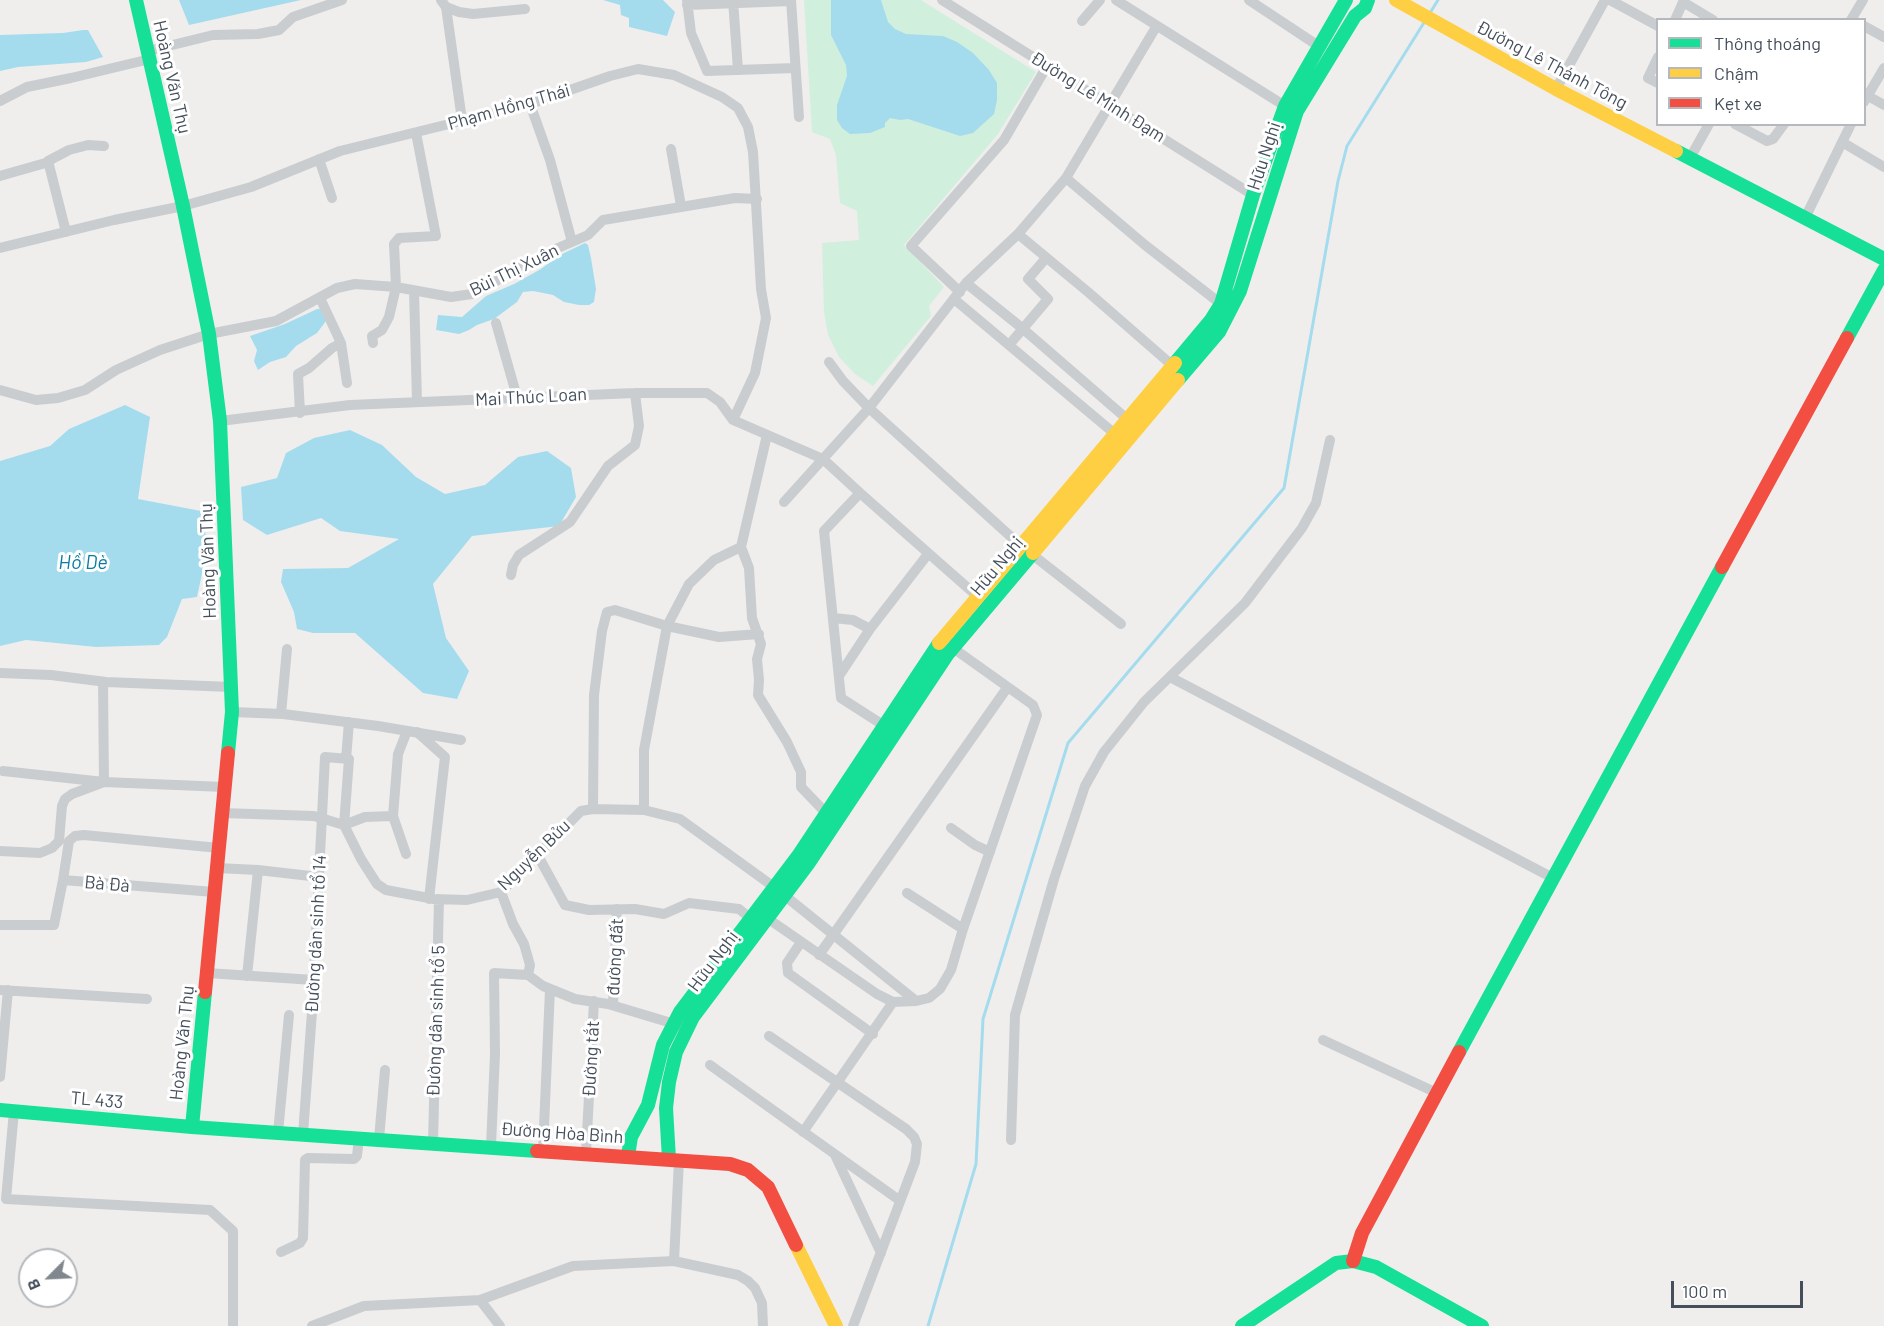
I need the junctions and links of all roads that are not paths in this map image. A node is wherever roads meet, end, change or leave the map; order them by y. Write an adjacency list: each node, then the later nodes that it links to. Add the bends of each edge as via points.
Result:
1 (136, 0): 28 (main road, Hoàng Văn Thụ)
2 (342, 0): 28 (street, via 293,17 279,30 213,35)
3 (791, 0): 16 (street); 31 (street)
4 (942, 0): 30 (street, Đường Lê Minh Đạm)
5 (1100, 0): 22 (street)
6 (1116, 0): 24 (street)
7 (1249, 0): 27 (street)
8 (1346, 0): 27 (main road, Hữu Nghị)
9 (1368, 0): 54 (main road, Hữu Nghị, via 1297,111)
10 (1396, 0): 37 (main road, Đường Lê Thánh Tông)
11 (1605, 0): 37 (street)
12 (1610, 0): 23 (street)
13 (1863, 0): 21 (street)
14 (1684, 1): 19 (street); 20 (street)
15 (687, 2): 16 (street); 34 (street, via 691,33)
16 (733, 2): 33 (street)
17 (443, 4): 18 (street, via 473,14); 45 (street)
18 (525, 9)
19 (1676, 18)
20 (1710, 18)
21 (1853, 18)
22 (1082, 21)
23 (1656, 25)
24 (1156, 27): 42 (street); 43 (street)
25 (1866, 27): 26 (street)
26 (1884, 37)
27 (1320, 47): 43 (main road, Hữu Nghị)
28 (149, 55): 39 (street, via 27,87); 64 (main road, Hoàng Văn Thụ)
29 (1656, 61): 35 (street, via 1648,78)
30 (1047, 66): 42 (street, Đường Lê Minh Đạm); 76 (street, via 1004,140 911,246)
31 (795, 68): 33 (street); 44 (street)
32 (1884, 68): 38 (street)
33 (738, 70): 34 (street)
34 (707, 71): 36 (street)
35 (1656, 82)
36 (699, 85): 40 (street, Phạm Hồng Thái, via 674,75 639,69); 63 (street, Phạm Hồng Thái, via 738,108 748,127)
37 (1556, 89): 55 (main road, Đường Lê Thánh Tông)
38 (1866, 99): 41 (street)
39 (0, 100)
40 (530, 104): 45 (street, Phạm Hồng Thái); 69 (street)
41 (1884, 105)
42 (1111, 106): 60 (street); 61 (street, Đường Lê Minh Đạm)
43 (1285, 106): 54 (main road, Hữu Nghị)
44 (799, 117)
45 (462, 120): 50 (street, Phạm Hồng Thái)
46 (1708, 126): 55 (street)
47 (1739, 126): 48 (street, via 1767,141)
48 (1783, 126)
49 (1850, 126): 51 (street)
50 (416, 133): 56 (street, Phạm Hồng Thái); 74 (street, via 436,236 399,238 394,244)
51 (1842, 142): 58 (street); 66 (street)
52 (104, 147): 57 (street, via 88,145 69,150)
53 (671, 149): 65 (street)
54 (1275, 154): 61 (main road, Hữu Nghị); 101 (main road, Hữu Nghị, via 1230,313 1219,332)
55 (1690, 158): 66 (main road, Đường Lê Thánh Tông)
56 (320, 159): 62 (street); 64 (street, Phạm Hồng Thái, via 251,187)
57 (49, 162): 59 (street); 67 (street)
58 (1884, 166)
59 (0, 176)
60 (1066, 178): 68 (street); 78 (street)
61 (1254, 195): 78 (main road, Hữu Nghị)
62 (332, 198)
63 (757, 199): 65 (street, Bùi Thị Xuân, via 735,198); 97 (street, Phạm Hồng Thái, via 766,318 755,373)
64 (183, 206): 67 (street, Phạm Hồng Thái); 81 (main road, Hoàng Văn Thụ)
65 (681, 206): 69 (street, Bùi Thị Xuân, via 603,220 588,235)
66 (1805, 218): 72 (main road, Đường Lê Thánh Tông)
67 (66, 232): 70 (street, Phạm Hồng Thái)
68 (1018, 234): 71 (street); 76 (street)
69 (572, 242): 75 (street, Bùi Thị Xuân, via 472,294 451,297)
70 (0, 248)
71 (1046, 258): 80 (street, via 1028,279 1048,299); 86 (street)
72 (1884, 259)
73 (1884, 270): 153 (main road)
74 (396, 287): 75 (street, Bùi Thị Xuân); 77 (street, Bùi Thị Xuân, via 355,284); 83 (street, via 389,317 382,330 372,336)
75 (414, 291): 93 (street)
76 (960, 291): 80 (street); 84 (street); 94 (street)
77 (320, 298): 81 (street, Bùi Thị Xuân, via 276,321); 82 (street)
78 (1221, 304): 86 (main road, Hữu Nghị)
79 (496, 323): 92 (street)
80 (1022, 328): 84 (street); 87 (street)
81 (209, 334): 89 (street, Bùi Thị Xuân, via 160,350 116,370 85,390 58,398 36,400); 98 (main road, Hoàng Văn Thụ)
82 (341, 343): 88 (street); 95 (street, via 298,374)
83 (373, 343)
84 (1009, 345): 90 (street)
85 (829, 362): 94 (street)
86 (1173, 366): 96 (main road, Hữu Nghị)
87 (1078, 376): 90 (street); 96 (street)
88 (348, 383)
89 (0, 390)
90 (1065, 392): 99 (street)
91 (635, 393): 92 (street, Mai Thúc Loan); 97 (street, Mai Thúc Loan, via 707,393 720,402); 109 (street, via 639,426 636,445 608,466 570,522 519,555)
92 (518, 397): 93 (street, Mai Thúc Loan)
93 (417, 402): 95 (street, Mai Thúc Loan)
94 (869, 408): 103 (street); 107 (street)
95 (300, 412): 98 (street, Mai Thúc Loan)
96 (1127, 419): 99 (main road, Hữu Nghị); 101 (street)
97 (733, 420): 100 (street, Mai Thúc Loan)
98 (220, 421): 124 (main road, Hoàng Văn Thụ)
99 (1115, 434): 101 (street); 107 (main road, Hữu Nghị)
100 (767, 435): 103 (street, Mai Thúc Loan); 106 (street)
101 (1129, 437): 107 (main road, Hữu Nghị)
102 (1330, 440): 122 (street, via 1316,503 1302,528 1245,603)
103 (823, 459): 104 (street, Mai Thúc Loan); 105 (street)
104 (860, 493): 108 (street, Mai Thúc Loan); 112 (street, via 824,531)
105 (784, 502)
106 (741, 547): 115 (street, via 714,560 689,584); 117 (street, via 749,568 752,618)
107 (1025, 549): 110 (main road, Hữu Nghị); 113 (main road, Hữu Nghị); 114 (street)
108 (928, 554): 110 (street, Mai Thúc Loan); 116 (street)
109 (511, 575)
110 (977, 596): 111 (main road, Hữu Nghị)
111 (961, 615): 113 (main road); 129 (main road, Hữu Nghị)
112 (833, 618): 116 (street, via 853,620); 121 (street)
113 (973, 624): 118 (main road, Hữu Nghị)
114 (1121, 624)
115 (667, 626): 117 (street, via 719,637); 136 (street, via 615,610 605,615 594,695); 137 (street, via 644,750)
116 (870, 629): 121 (street)
117 (759, 634): 139 (street, via 758,694 801,772 801,787)
118 (952, 648): 125 (street); 155 (main road, Hữu Nghị, via 808,864)
119 (287, 649): 127 (street)
120 (0, 673): 123 (street)
121 (839, 676): 129 (street, via 841,698)
122 (1170, 677): 153 (street); 196 (street, via 1144,702 1099,760 1085,786 1015,1016)
123 (104, 682): 124 (street); 134 (street)
124 (231, 687): 126 (main road, Hoàng Văn Thụ)
125 (1007, 688): 147 (street, via 1033,705 1037,715); 165 (street)
126 (232, 712): 127 (street); 135 (main road, Hoàng Văn Thụ)
127 (281, 714): 128 (street)
128 (350, 722): 130 (street); 132 (street)
129 (884, 725): 139 (main road, Hữu Nghị)
130 (412, 732): 131 (street); 140 (street, via 399,754); 159 (street, Đường dân sinh tổ 5, via 445,757)
131 (461, 740)
132 (348, 759): 141 (street, Đường dân sinh tổ 14, via 325,757); 142 (street)
133 (3, 771): 134 (street)
134 (104, 782): 135 (street); 144 (street, via 65,799)
135 (224, 787): 138 (main road, Hoàng Văn Thụ)
136 (593, 809): 137 (street, Nguyễn Bửu); 149 (street, Nguyễn Bửu, via 574,816)
137 (644, 810): 155 (street, Nguyễn Bửu, via 680,819)
138 (222, 813): 141 (street); 145 (main road, Hoàng Văn Thụ)
139 (826, 813): 155 (main road, Hữu Nghị)
140 (393, 816): 142 (street, via 365,817); 148 (street)
141 (322, 818): 142 (street); 152 (street, Đường dân sinh tổ 14)
142 (344, 825): 159 (street, Nguyễn Bửu, via 377,884 386,890)
143 (951, 828): 147 (street)
144 (63, 843): 145 (street, via 84,835); 146 (street, via 40,853); 154 (street)
145 (219, 848): 150 (main road, Hoàng Văn Thụ)
146 (0, 850)
147 (990, 852): 164 (street)
148 (405, 854)
149 (537, 855): 157 (street, Nguyễn Bửu); 160 (street, via 565,905 589,910)
150 (216, 868): 151 (street); 156 (main road, Hoàng Văn Thụ)
151 (258, 870): 152 (street); 170 (street)
152 (319, 877): 171 (street, Đường dân sinh tổ 14)
153 (1552, 878): 188 (main road)
154 (63, 880): 156 (street, Bà Đà); 163 (street, Bà Đà, via 54,925)
155 (779, 891): 161 (main road, Hữu Nghị); 162 (main road, Hữu Nghị); 165 (street, Nguyễn Bửu)
156 (214, 892): 168 (main road, Hoàng Văn Thụ)
157 (501, 892): 159 (street, Nguyễn Bửu, via 467,900); 169 (street, via 524,944 530,965)
158 (907, 893): 164 (street)
159 (434, 899): 197 (street, Đường dân sinh tổ 5)
160 (617, 909): 161 (street, via 664,914 689,903 739,909); 178 (street, đường đất)
161 (750, 918): 180 (main road, Hữu Nghị, via 680,1012)
162 (767, 918): 166 (street); 180 (main road, Hữu Nghị)
163 (0, 925)
164 (963, 929): 176 (street, via 951,970 940,989 929,998)
165 (833, 934): 167 (street); 176 (street, Nguyễn Bửu)
166 (801, 942): 167 (street); 181 (street, via 787,963 788,973)
167 (819, 955): 177 (street)
168 (207, 973): 170 (street); 190 (main road, Hoàng Văn Thụ)
169 (528, 975): 172 (street); 198 (street, via 494,973)
170 (247, 976): 171 (street)
171 (314, 980): 193 (street, Đường dân sinh tổ 14)
172 (550, 989): 175 (street, via 575,999); 199 (street)
173 (4, 990): 174 (street); 186 (street)
174 (147, 999)
175 (594, 1001): 178 (street); 200 (street, Đường tắt)
176 (916, 1001): 177 (street)
177 (893, 1002): 181 (street)
178 (613, 1005): 180 (street)
179 (289, 1015): 192 (street)
180 (680, 1026): 202 (main road, Hữu Nghị, via 663,1045 648,1105 631,1137); 203 (main road, Hữu Nghị, via 666,1108)
181 (873, 1034): 187 (street)
182 (769, 1036): 187 (street)
183 (1323, 1040): 188 (street)
184 (710, 1065): 191 (street)
185 (385, 1070): 195 (street)
186 (0, 1077)
187 (837, 1084): 191 (street); 204 (street, via 914,1137 917,1152)
188 (1437, 1093): 208 (main road, via 1362,1233)
189 (7, 1110): 190 (main road, TL 433); 210 (street, via 6,1199 210,1210 233,1231)
190 (192, 1127): 192 (main road, Đường Hòa Bình)
191 (803, 1132): 201 (street)
192 (278, 1133): 193 (main road, Đường Hòa Bình)
193 (303, 1134): 194 (main road, Đường Hòa Bình)
194 (359, 1138): 195 (main road, Đường Hòa Bình); 205 (street, via 354,1159 305,1160 303,1238)
195 (379, 1139): 197 (main road, Đường Hòa Bình)
196 (1011, 1140)
197 (433, 1143): 198 (main road, Đường Hòa Bình)
198 (491, 1146): 199 (main road, Đường Hòa Bình)
199 (543, 1150): 200 (main road, Đường Hòa Bình)
200 (586, 1153): 202 (main road, Đường Hòa Bình)
201 (835, 1155): 204 (street); 206 (street)
202 (627, 1156): 203 (main road, Đường Hòa Bình)
203 (674, 1160): 207 (street); 214 (main road, Đường Hòa Bình, via 730,1164 747,1170 768,1187)
204 (899, 1200): 206 (street)
205 (281, 1252)
206 (881, 1253): 215 (street)
207 (674, 1260): 209 (street, via 573,1266); 213 (street, via 738,1275 748,1281 762,1303)
208 (1353, 1261): 216 (main road, via 1336,1263); 217 (main road, via 1376,1267)
209 (480, 1300): 211 (street, via 364,1306); 212 (street)
210 (232, 1326)
211 (312, 1326)
212 (500, 1326)
213 (763, 1326)
214 (836, 1326)
215 (853, 1326)
216 (1242, 1326)
217 (1482, 1326)

